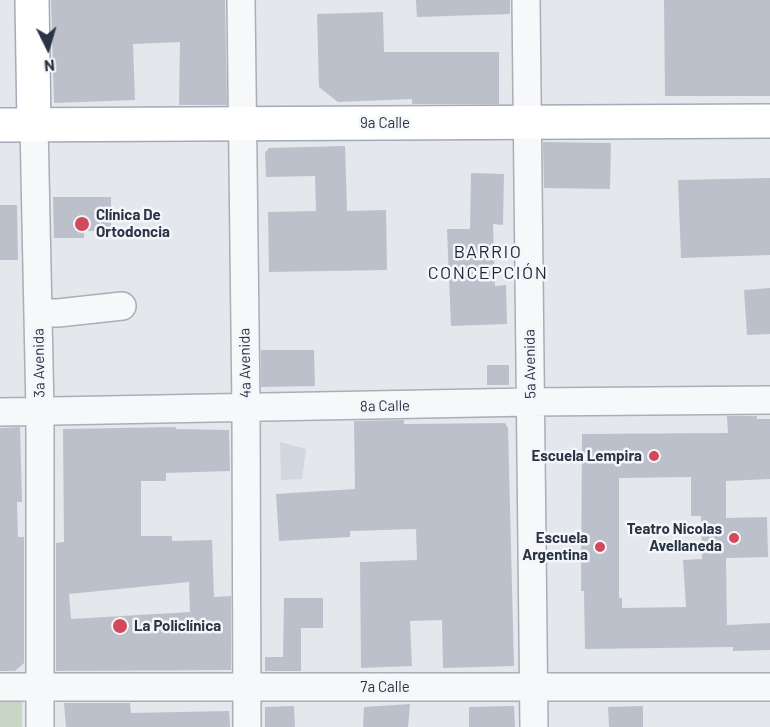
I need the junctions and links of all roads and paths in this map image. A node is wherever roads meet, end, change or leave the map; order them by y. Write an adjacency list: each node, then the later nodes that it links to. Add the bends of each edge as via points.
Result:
1 (32, 0): 8 (main road, 3a Avenida)
2 (241, 0): 6 (street, 4a Avenida)
3 (526, 0): 5 (street, 5a Avenida)
4 (770, 121): 5 (main road, 9a Calle)
5 (527, 122): 6 (main road, 9a Calle); 12 (street, 5a Avenida)
6 (242, 124): 8 (main road, 9a Calle); 13 (street, 4a Avenida)
7 (0, 125): 8 (main road, 9a Calle)
8 (34, 125): 10 (street, 3a Avenida)
9 (122, 306): 10 (street)
10 (38, 313): 15 (street, 3a Avenida)
11 (770, 400): 12 (street, 8a Calle)
12 (530, 402): 13 (street, 8a Calle); 19 (street, 5a Avenida)
13 (246, 409): 15 (street, 8a Calle); 18 (street, 4a Avenida)
14 (0, 412): 15 (street, 8a Calle)
15 (40, 412): 17 (street, 3a Avenida)
16 (0, 687): 17 (street, 7a Calle)
17 (39, 687): 18 (street, 7a Calle); 21 (street, 3a Avenida)
18 (246, 687): 19 (street, 7a Calle); 22 (street, 4a Avenida)
19 (534, 687): 20 (street, 7a Calle); 23 (street, 5a Avenida)
20 (770, 687)
21 (40, 727)
22 (247, 727)
23 (534, 727)

